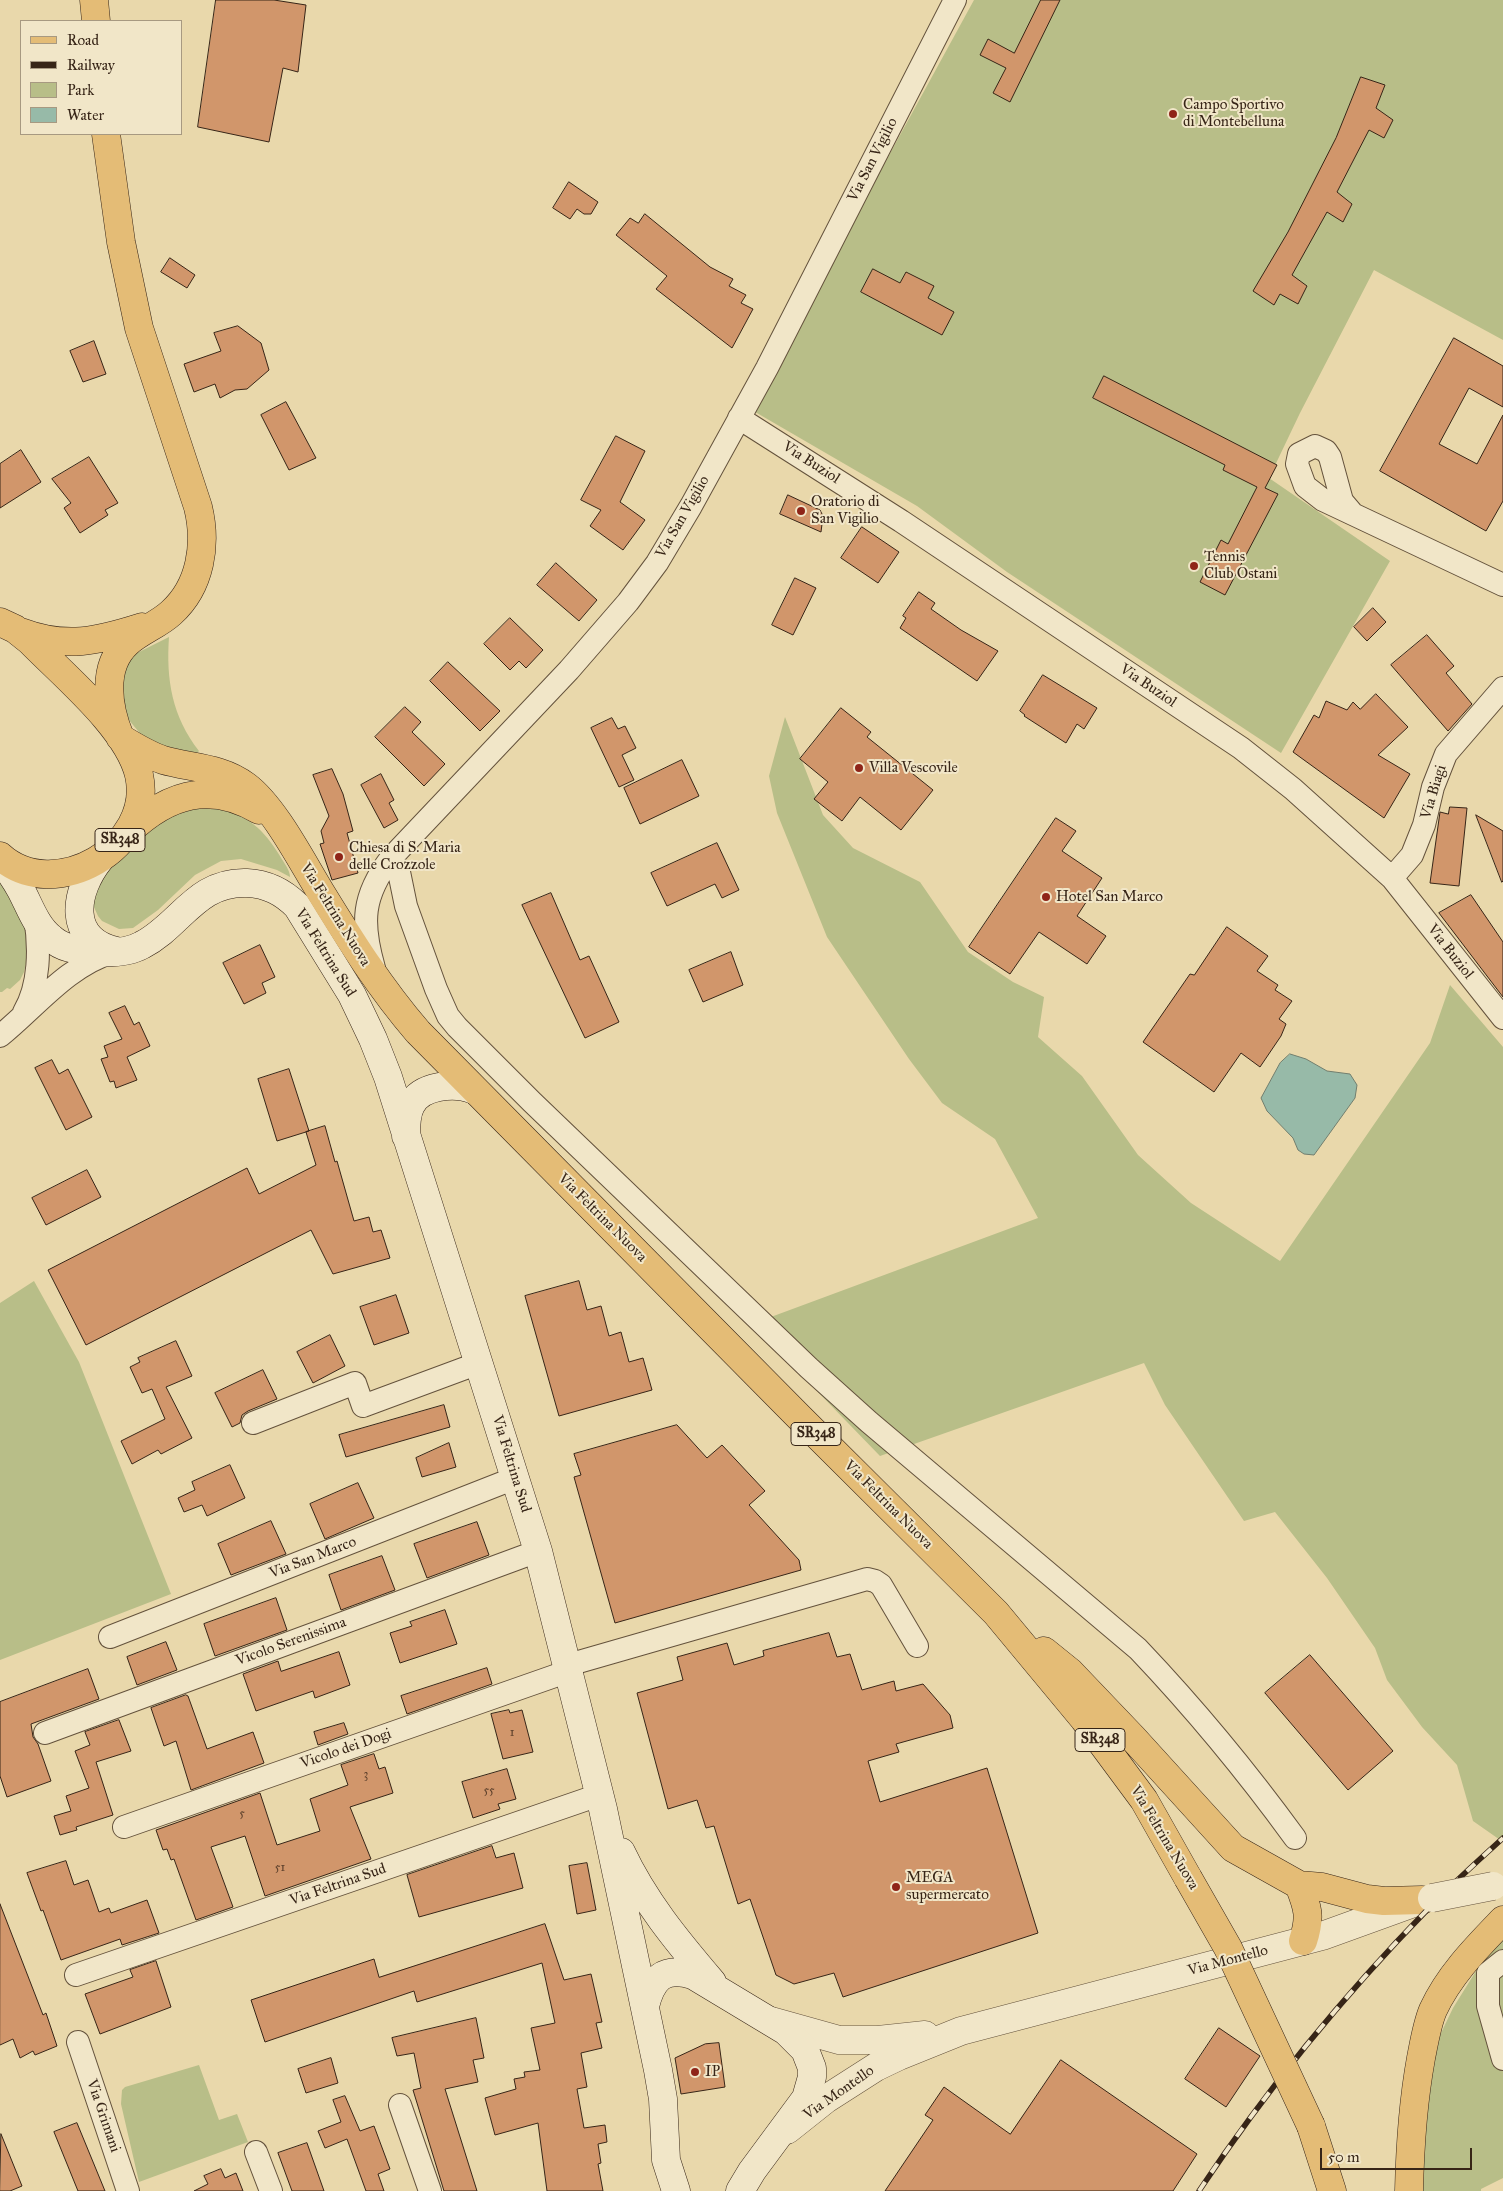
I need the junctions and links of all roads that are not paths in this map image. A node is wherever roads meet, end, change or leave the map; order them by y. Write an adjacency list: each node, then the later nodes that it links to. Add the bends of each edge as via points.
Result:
1 (94, 0): 3 (main road)
2 (954, 0): 5 (street, Via San Vigilio)
3 (96, 20)
4 (106, 135): 8 (main road, via 123,250 139,328 198,506 202,528 201,558 193,580 179,604)
5 (739, 418): 15 (street, Via San Vigilio, via 674,535 635,593 570,670); 17 (street, Via Buziol, via 902,521 1240,748 1293,789)
6 (1353, 514): 7 (street)
7 (1503, 585)
8 (158, 622): 9 (main road, via 102,639 69,643 48,640); 11 (main road, via 128,643 112,666 110,696)
9 (6, 624): 11 (main road, SR348, via 30,641)
10 (1503, 688): 17 (street, Via Biagi, via 1446,754 1412,855)
11 (121, 738): 12 (main road, Via Feltrina Nuova / SR348, via 164,760 217,771 234,778 258,796); 13 (main road, SR348, via 135,763 141,791 135,816)
12 (278, 825): 13 (main road, Via Feltrina Nuova / SR348, via 232,797 195,794 157,807); 20 (main road, Via Feltrina Nuova / SR348)
13 (124, 835): 16 (main road, SR348)
14 (0, 857): 16 (main road, SR348, via 20,869 48,875 70,872); 18 (main road, Via Feltrina Sud)
15 (391, 858): 20 (street, Via San Vigilio, via 375,881 365,914 367,942); 37 (street, via 399,872 406,906 443,1007 457,1027 809,1368 1138,1649 1231,1754)
16 (100, 859): 19 (main road, via 83,888 80,921 91,938)
17 (1392, 878): 22 (street, Via Buziol)
18 (35, 917): 19 (main road, Via Feltrina Sud, via 50,938 64,947); 21 (street, via 36,970 30,998)
19 (116, 952): 21 (street, via 94,960 66,978); 25 (main road, Via Feltrina Sud, via 147,942 201,895 214,888 252,883 269,886 285,895 310,926 363,1017 388,1077)
20 (379, 984): 24 (main road, Via Feltrina Nuova / SR348, via 418,1032)
21 (22, 1015): 23 (street)
22 (1503, 1018)
23 (0, 1036)
24 (474, 1090): 25 (main road, Via Feltrina Sud, via 450,1085 418,1096 410,1108); 30 (main road, Via Feltrina Nuova / SR348)
25 (406, 1138): 26 (main road, Via Feltrina Sud)
26 (480, 1363): 27 (street, via 363,1406 355,1383); 28 (main road, Via Feltrina Sud)
27 (253, 1423)
28 (515, 1478): 29 (main road, Via Feltrina Sud); 31 (street, Via San Marco)
29 (538, 1551): 33 (main road, Via Feltrina Sud); 34 (street, Vicolo Serenissima)
30 (996, 1613): 38 (main road, via 1070,1672 1233,1848); 61 (main road, Via Feltrina Nuova / SR348, bridge, via 1084,1720 1144,1800 1228,1948 1312,2126)
31 (110, 1637)
32 (917, 1646): 33 (street, Vicolo dei Dogi, via 881,1585 866,1579)
33 (568, 1668): 35 (main road, Via Feltrina Sud); 36 (street, Vicolo dei Dogi)
34 (45, 1734)
35 (601, 1802): 44 (street, Via Feltrina Sud); 45 (main road, Via Feltrina Sud, via 640,1890); 46 (main road, Via Feltrina Sud)
36 (124, 1827)
37 (1295, 1838)
38 (1284, 1877): 40 (main road, via 1367,1899); 42 (main road, via 1306,1904 1309,1924)
39 (1500, 1884): 40 (main road, Via Montello, bridge)
40 (1427, 1899): 42 (main road, Via Montello)
41 (1503, 1920): 62 (main road, via 1451,1980 1433,2011 1415,2091)
42 (1303, 1941): 48 (main road, Via Montello)
43 (1503, 1961): 50 (street, via 1488,1974 1488,2006)
44 (76, 1975)
45 (720, 1991): 46 (main road, via 693,1975 668,1972 652,1985); 47 (main road)
46 (644, 2006): 54 (main road, Via Feltrina Sud, via 663,2099)
47 (771, 2020): 48 (main road, Via Montello, via 838,2040 878,2040); 52 (main road, via 805,2050 812,2068 806,2098)
48 (961, 2031): 52 (main road, Via Montello, via 876,2067 826,2099)
49 (78, 2042): 55 (street, Via Grimani)
50 (1503, 2059)
51 (400, 2105): 57 (street)
52 (776, 2139): 60 (main road)
53 (256, 2152): 56 (street)
54 (666, 2160): 58 (main road); 59 (main road)
55 (128, 2191)
56 (271, 2191)
57 (430, 2191)
58 (666, 2191)
59 (676, 2191)
60 (740, 2191)
61 (1332, 2191)
62 (1409, 2191)

